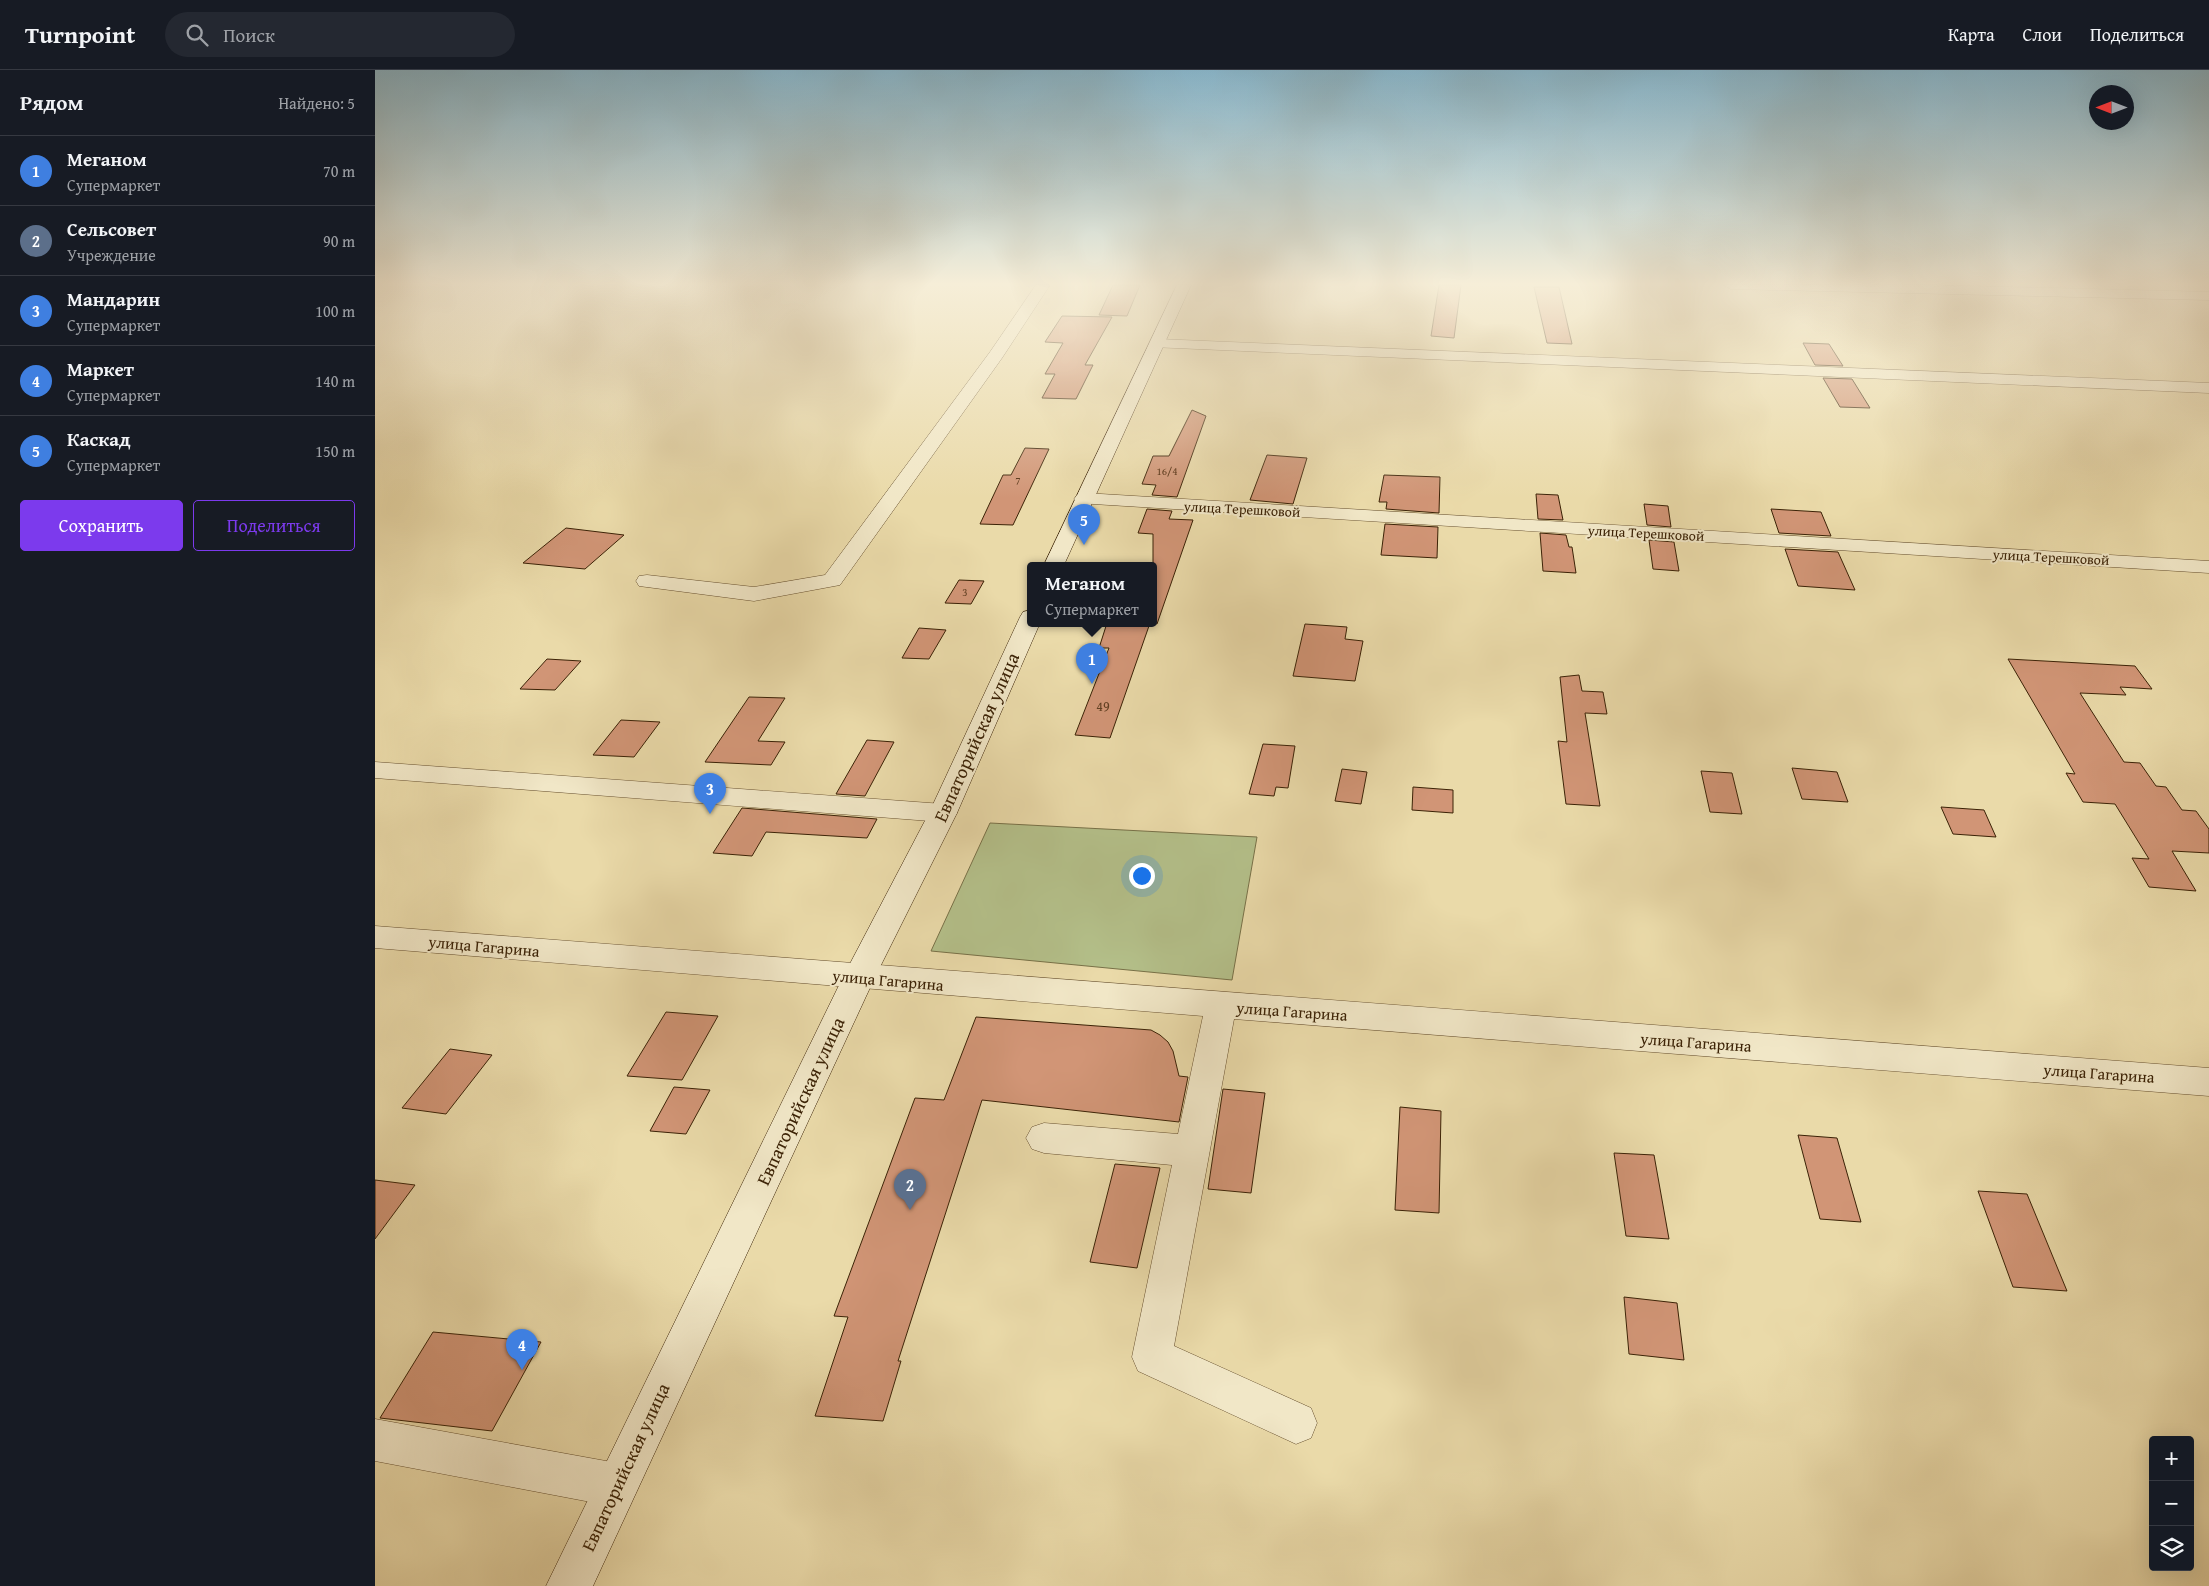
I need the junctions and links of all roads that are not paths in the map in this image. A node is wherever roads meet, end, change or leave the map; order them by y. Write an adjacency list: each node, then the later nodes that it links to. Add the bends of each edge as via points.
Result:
1 (995, 356): 8 (street, via 831,580 754,594)
2 (1151, 356): 5 (street)
3 (1438, 356): 4 (street)
4 (2209, 388)
5 (1084, 499): 6 (street); 7 (street, улица Терешковой)
6 (1055, 562)
7 (2209, 567)
8 (647, 581)
9 (1027, 626): 11 (street, Евпаторийская улица)
10 (375, 770): 11 (street)
11 (943, 812): 13 (street, Евпаторийская улица)
12 (375, 937): 13 (street, улица Гагарина)
13 (859, 977): 14 (street, улица Гагарина); 20 (street, Евпаторийская улица)
14 (1221, 1005): 15 (street, улица Гагарина); 17 (street)
15 (2209, 1082)
16 (1044, 1138): 17 (street)
17 (1192, 1152): 18 (street, via 1152,1357)
18 (1296, 1423)
19 (375, 1440): 20 (street)
20 (617, 1485): 21 (street, Евпаторийская улица)
21 (569, 1586)

